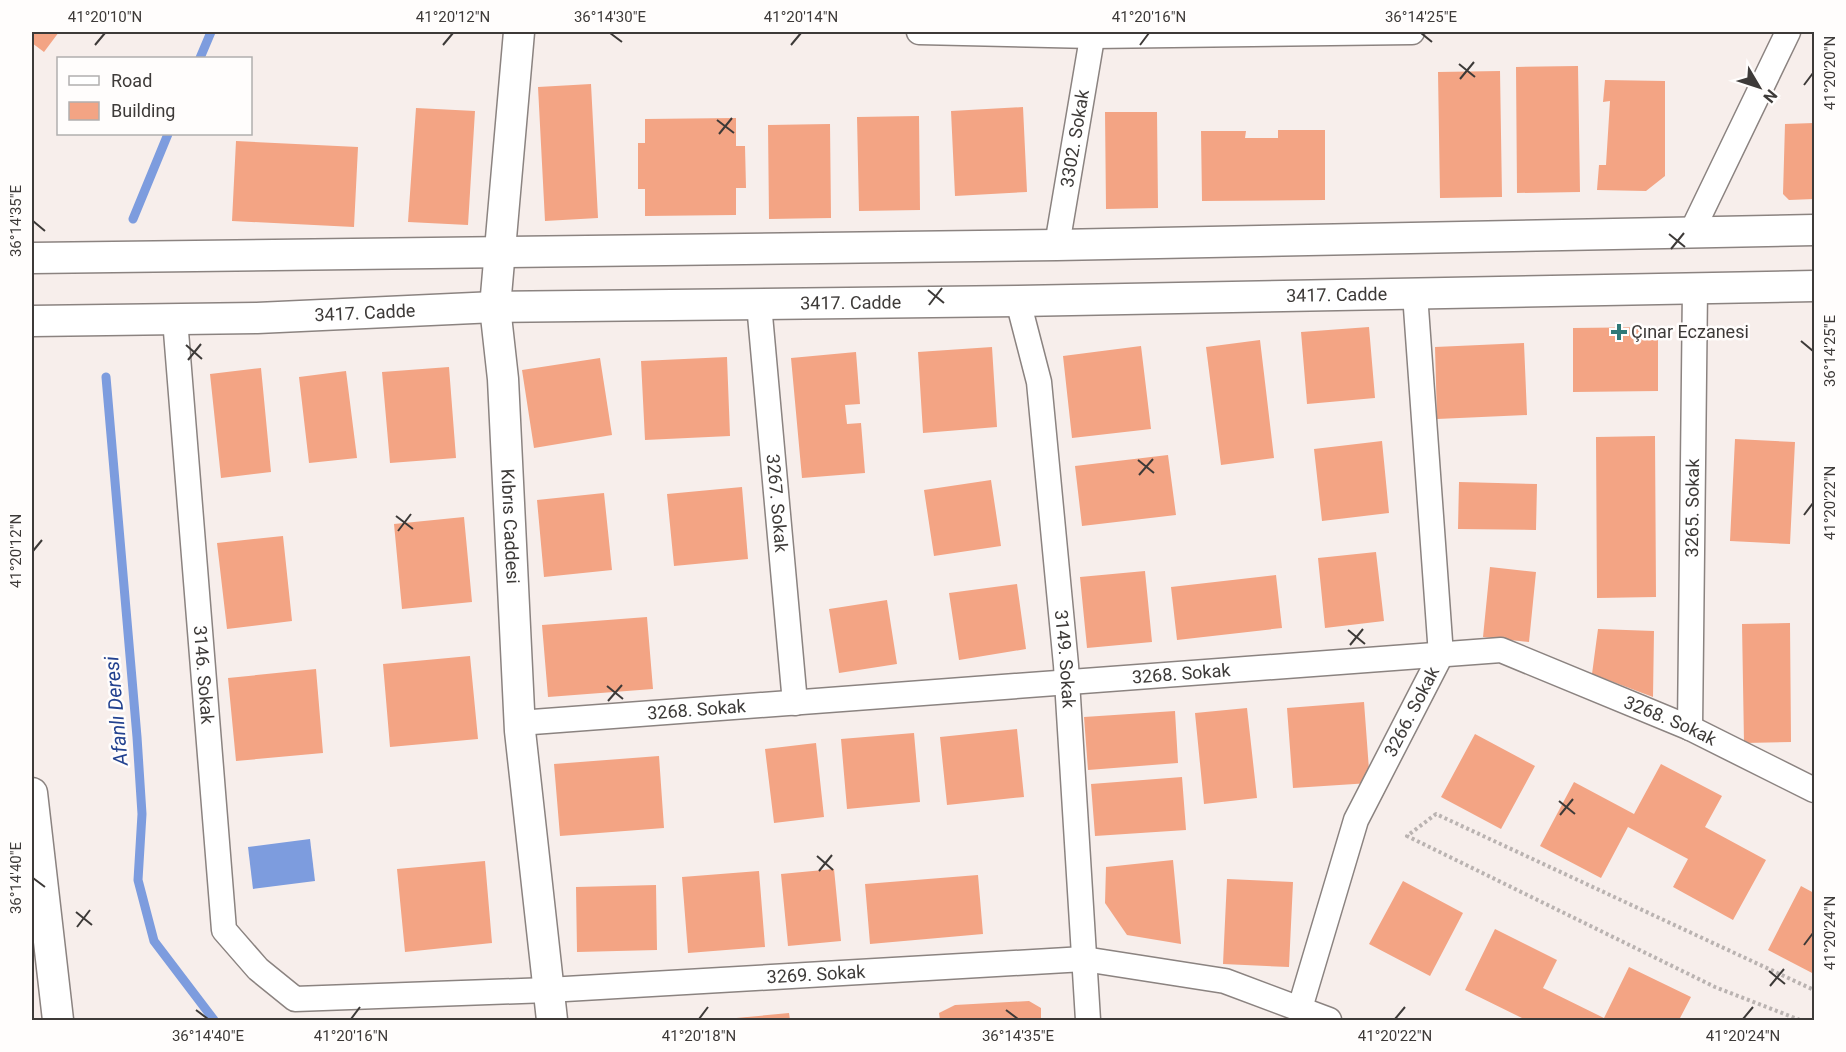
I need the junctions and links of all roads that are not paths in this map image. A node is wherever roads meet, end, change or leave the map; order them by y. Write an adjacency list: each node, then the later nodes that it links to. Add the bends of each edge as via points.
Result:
1 (519, 32): 10 (street, Kıbrıs Caddesi)
2 (920, 32): 6 (street)
3 (1337, 32): 4 (street); 6 (street)
4 (1412, 32)
5 (1788, 32): 8 (street)
6 (1093, 34): 9 (street, 3302. Sokak)
7 (1815, 230): 8 (street)
8 (1691, 233): 9 (street)
9 (1058, 245): 10 (street)
10 (500, 254): 11 (street); 17 (street, Kıbrıs Caddesi)
11 (36, 258)
12 (1815, 286): 13 (street, 3417. Cadde)
13 (1695, 288): 14 (street, 3417. Cadde); 24 (street, 3265. Sokak)
14 (1415, 294): 15 (street, 3417. Cadde); 20 (street, 3266. Sokak)
15 (1018, 301): 16 (street, 3417. Cadde); 21 (street, 3149. Sokak, via 1039,382)
16 (759, 304): 17 (street, 3417. Cadde); 22 (street, 3267. Sokak)
17 (495, 307): 18 (street, 3417. Cadde); 23 (street, Kıbrıs Caddesi, via 503,379)
18 (176, 319): 19 (street, 3417. Cadde); 29 (street, 3146. Sokak, via 224,930 258,969)
19 (39, 321)
20 (1442, 655): 21 (street, 3268. Sokak); 24 (street, 3268. Sokak, via 1501,650); 30 (street, 3266. Sokak, via 1356,820)
21 (1067, 682): 22 (street, 3268. Sokak); 27 (street, 3149. Sokak)
22 (795, 703): 23 (street, 3268. Sokak)
23 (519, 723): 28 (street, Kıbrıs Caddesi)
24 (1690, 728): 25 (street, 3268. Sokak)
25 (1815, 790)
26 (32, 793): 31 (street)
27 (1084, 958): 28 (street, 3269. Sokak); 30 (street, 3269. Sokak, via 1225,981); 33 (street, 3149. Sokak)
28 (549, 990): 29 (street, 3269. Sokak); 32 (street, Kıbrıs Caddesi)
29 (295, 999)
30 (1300, 1008): 34 (street, 3269. Sokak)
31 (58, 1020)
32 (552, 1020)
33 (1088, 1020)
34 (1329, 1020)

